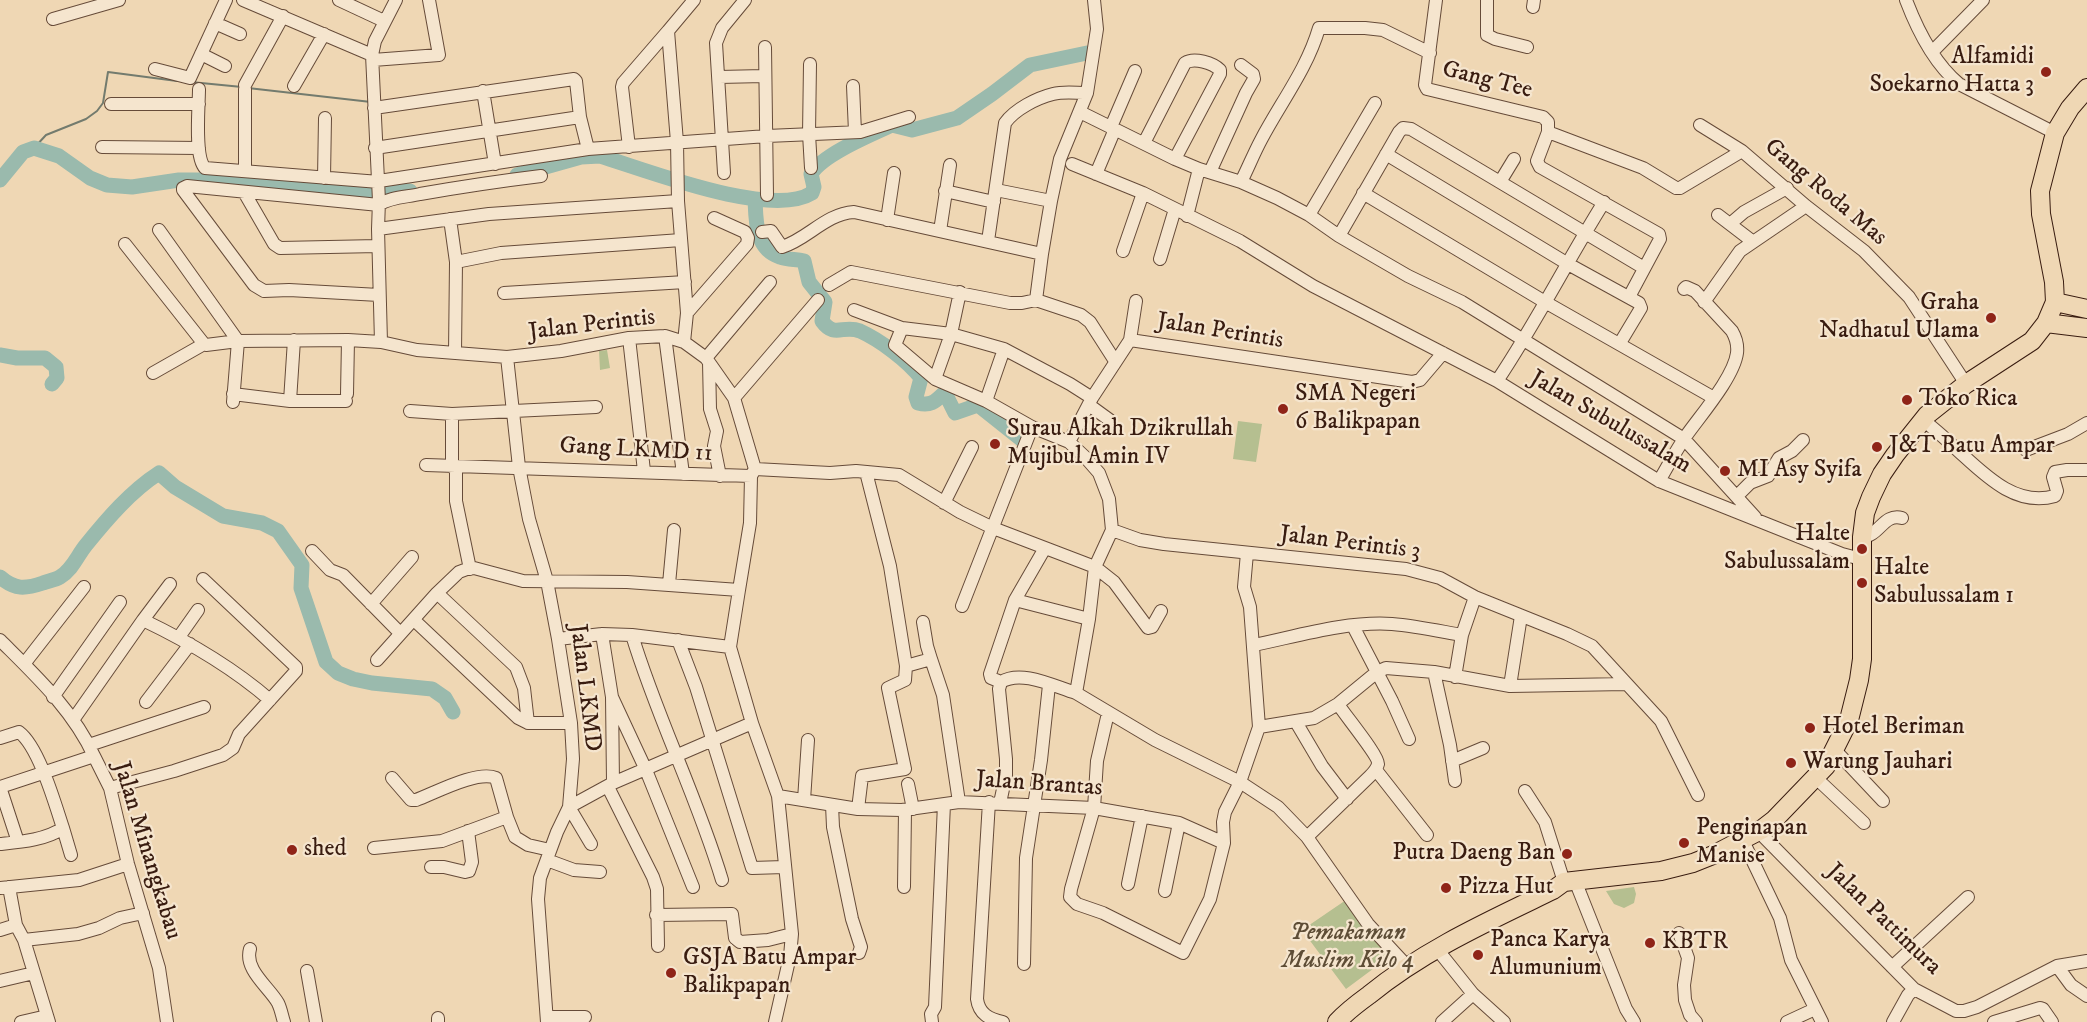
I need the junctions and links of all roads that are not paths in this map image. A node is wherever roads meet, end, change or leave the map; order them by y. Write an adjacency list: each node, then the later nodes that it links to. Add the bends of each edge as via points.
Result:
1 (118, 0): 15 (street)
2 (225, 0): 17 (street)
3 (243, 0): 14 (street)
4 (339, 0): 16 (street)
5 (396, 0): 16 (street)
6 (429, 0): 26 (street, via 439,56)
7 (694, 0): 18 (street)
8 (745, 0): 33 (street, via 718,35)
9 (1094, 0): 39 (street, via 1097,29)
10 (1436, 0): 24 (street, Gang Tee)
11 (1487, 0): 22 (street, via 1488,36)
12 (1906, 0): 23 (street)
13 (1983, 0): 23 (street)
14 (283, 16): 20 (street); 72 (street, via 246,81)
15 (53, 20)
16 (384, 21): 26 (street)
17 (215, 23): 19 (street); 25 (street)
18 (668, 31): 57 (street); 60 (street, via 623,83)
19 (240, 33)
20 (324, 34): 26 (street); 34 (street)
21 (765, 47): 32 (street)
22 (1527, 47)
23 (1932, 51): 53 (street, via 1959,84)
24 (1430, 53): 52 (street, Gang Tee, via 1427,88 1543,117 1548,122); 80 (street, via 1383,30 1319,28 1290,94)
25 (201, 54): 29 (street); 30 (street, via 190,78)
26 (373, 57): 40 (street)
27 (810, 64): 54 (street)
28 (1240, 65): 73 (street, via 1254,79)
29 (225, 66)
30 (155, 69)
31 (1135, 71): 49 (street)
32 (764, 76): 33 (street); 55 (street)
33 (719, 77): 56 (street)
34 (294, 86)
35 (853, 86): 51 (street)
36 (2087, 88): 53 (highway)
37 (200, 90): 43 (street)
38 (483, 92): 40 (street); 46 (street, via 574,79); 50 (street)
39 (1087, 93): 44 (street); 88 (street, via 1053,94 1011,115 1005,123)
40 (374, 102): 62 (street)
41 (1376, 103): 95 (street)
42 (111, 104): 43 (street)
43 (199, 104): 61 (street)
44 (1080, 112): 49 (street); 90 (street, via 1060,159)
45 (325, 117): 78 (street)
46 (580, 117): 50 (street); 63 (street)
47 (909, 117): 51 (street)
48 (1700, 125): 64 (street)
49 (1113, 128): 58 (street); 76 (street)
50 (489, 131): 62 (street); 68 (street)
51 (855, 132): 54 (street)
52 (1548, 132): 64 (street, Gang Roda Mas, via 1643,168 1676,188); 91 (street, Gang Tee, via 1538,165)
53 (2055, 133): 132 (highway, via 2040,191)
54 (809, 134): 55 (street); 71 (street)
55 (766, 136): 56 (street); 87 (street)
56 (723, 139): 57 (street); 74 (street)
57 (677, 142): 60 (street); 89 (street)
58 (1144, 143): 66 (street); 66 (street, via 1185,63 1195,60 1216,66 1220,74)
59 (102, 147): 61 (street)
60 (629, 147): 63 (street)
61 (199, 148): 72 (street, via 205,168)
62 (375, 148): 79 (street)
63 (588, 149): 68 (street)
64 (1742, 151): 82 (street, Gang Roda Mas)
65 (1386, 154): 81 (street, via 1399,132 1411,129); 86 (street); 117 (street)
66 (1175, 159): 73 (street)
67 (1514, 159): 81 (street)
68 (495, 164): 79 (street)
69 (1072, 164): 76 (street, Jalan Subulussalam)
70 (950, 165): 83 (street)
71 (811, 168)
72 (245, 170): 78 (street)
73 (1205, 171): 80 (street); 97 (street)
74 (724, 173)
75 (894, 173): 100 (street)
76 (1096, 174): 85 (street, Jalan Subulussalam)
77 (541, 176): 92 (street, via 467,185)
78 (324, 178): 79 (street)
79 (379, 182): 92 (street)
80 (1241, 182): 95 (street)
81 (1500, 182): 106 (street)
82 (1787, 188): 93 (street, Gang Roda Mas); 101 (street, via 1737,216)
83 (945, 191): 88 (street); 104 (street)
84 (244, 192): 92 (street); 112 (street, via 280,248); 125 (street, via 187,186 183,190 254,285 264,291)
85 (1143, 193): 94 (street, Jalan Subulussalam); 113 (street)
86 (1364, 193): 107 (street); 130 (street)
87 (767, 195)
88 (995, 196): 90 (street); 109 (street)
89 (678, 201): 99 (street); 108 (street)
90 (1051, 201): 114 (street)
91 (1604, 202): 106 (street); 118 (street, Gang Tee, via 1659,234)
92 (379, 203): 102 (street)
93 (1806, 206): 110 (street); 160 (street, Gang Roda Mas, via 1864,251 1909,297)
94 (1175, 209): 97 (street, Jalan Subulussalam); 115 (street)
95 (1309, 215): 107 (street)
96 (1718, 215): 101 (street)
97 (1187, 216): 153 (street, Jalan Subulussalam)
98 (714, 218): 135 (street, via 745,232 747,244)
99 (450, 219): 102 (street); 116 (street)
100 (886, 220): 104 (street); 105 (street, via 844,213 782,248 773,233)
101 (1730, 224): 110 (street)
102 (378, 229): 112 (street)
103 (159, 230): 145 (street)
104 (940, 231): 109 (street)
105 (762, 232)
106 (1585, 233): 117 (street); 118 (street)
107 (1338, 236): 146 (street, via 1462,302)
108 (681, 240): 116 (street, via 501,253); 119 (street)
109 (988, 241): 114 (street)
110 (1752, 242): 131 (street, via 1734,258)
111 (125, 244): 150 (street)
112 (378, 246): 125 (street)
113 (1123, 251)
114 (1042, 254): 128 (street)
115 (1160, 259)
116 (456, 262): 152 (street)
117 (1568, 264): 126 (street); 130 (street)
118 (1644, 268): 126 (street, Gang Tee)
119 (685, 282): 124 (street); 135 (street)
120 (770, 282): 155 (street)
121 (829, 285): 123 (street, via 851,272)
122 (1684, 289): 131 (street, via 1695,291)
123 (960, 292): 128 (street, via 1010,303); 139 (street)
124 (504, 293)
125 (380, 295): 147 (street)
126 (1629, 297): 149 (street, via 1641,308)
127 (818, 300): 161 (street)
128 (1036, 300): 156 (street, via 1081,315 1090,322)
129 (1136, 301): 144 (street)
130 (1545, 302): 146 (street); 149 (street)
131 (1704, 302): 162 (street, via 1732,331 1738,346 1733,366)
132 (2055, 302): 133 (highway); 136 (highway)
133 (2087, 309)
134 (854, 310): 138 (street)
135 (687, 313): 148 (street)
136 (2046, 323): 137 (highway); 160 (highway, via 2032,341)
137 (2087, 327)
138 (902, 328): 139 (street); 158 (street, via 895,345)
139 (951, 334): 151 (street); 158 (street)
140 (665, 336): 141 (street, Jalan Perintis); 148 (street, Jalan Perintis); 186 (street)
141 (629, 338): 154 (street, Jalan Perintis); 183 (street)
142 (294, 340): 143 (street, Jalan Perintis); 145 (street, Jalan Perintis); 163 (street)
143 (348, 340): 147 (street, Jalan Perintis); 163 (street, via 346,397)
144 (1130, 340): 153 (street, Jalan Perintis, via 1412,382 1420,380); 156 (street, Jalan Perintis)
145 (238, 341): 150 (street, Jalan Perintis); 163 (street, via 233,398)
146 (1524, 341): 159 (street); 174 (street)
147 (381, 342): 152 (street, Jalan Perintis)
148 (684, 342): 155 (street, Jalan Perintis)
149 (1620, 343): 162 (street)
150 (204, 344): 157 (street)
151 (1004, 349): 164 (street); 165 (street, via 1070,384)
152 (455, 353): 154 (street, Jalan Perintis)
153 (1443, 353): 159 (street, Jalan Subulussalam)
154 (507, 357): 168 (street, Jalan LKMD)
155 (708, 360): 161 (street, Jalan Perintis); 187 (street, via 710,409 717,431 714,446)
156 (1115, 361): 165 (street, Jalan Perintis)
157 (153, 373)
158 (935, 379): 164 (street)
159 (1497, 381): 188 (street, Jalan Subulussalam)
160 (1966, 384): 170 (highway)
161 (734, 398): 185 (street, Jalan Perintis)
162 (1714, 398): 174 (street)
163 (290, 401)
164 (986, 401): 173 (street)
165 (1091, 402): 171 (street); 176 (street, Jalan Perintis)
166 (596, 407): 168 (street)
167 (410, 411): 169 (street)
168 (513, 412): 169 (street); 181 (street, Jalan LKMD)
169 (452, 414): 180 (street)
170 (1922, 419): 182 (street, via 1987,477 2025,497 2055,496 2055,472); 196 (highway, via 1882,474 1865,513)
171 (1111, 421)
172 (2087, 423): 178 (street)
173 (1032, 427): 176 (street); 193 (street)
174 (1684, 439): 188 (street); 189 (street)
175 (1803, 440): 189 (street, via 1779,458 1768,476 1750,483)
176 (1069, 442): 195 (street, via 1098,473 1109,499)
177 (972, 447): 190 (street)
178 (2026, 450)
179 (426, 465): 180 (street, Gang LKMD 11)
180 (454, 467): 181 (street, Gang LKMD 11); 203 (street, via 456,501)
181 (519, 467): 183 (street, Gang LKMD 11); 205 (street, Jalan LKMD)
182 (2087, 470)
183 (644, 471): 186 (street, Gang LKMD 11)
184 (866, 472): 185 (street); 190 (street, via 899,475); 237 (street, via 890,566)
185 (753, 473): 187 (street, Gang LKMD 11); 209 (street, Jalan Perintis)
186 (683, 474): 187 (street, Gang LKMD 11)
187 (720, 476)
188 (1659, 481): 192 (street, Jalan Subulussalam)
189 (1737, 496): 192 (street)
190 (944, 503): 193 (street)
191 (1902, 518): 196 (street, via 1894,516)
192 (1757, 519): 201 (street, Jalan Subulussalam)
193 (993, 528): 197 (street); 215 (street)
194 (674, 530): 207 (street)
195 (1112, 530): 199 (street, Jalan Perintis 3, via 1140,540); 202 (street)
196 (1862, 537): 201 (highway)
197 (1045, 548): 202 (street); 212 (street)
198 (312, 551): 214 (street)
199 (1247, 553): 211 (street, Jalan Perintis 3, via 1406,569 1440,578); 232 (street, via 1244,587)
200 (412, 556): 214 (street)
201 (1862, 559): 265 (highway, via 1859,680 1850,720)
202 (1095, 567): 217 (street, via 1114,582 1148,628); 219 (street)
203 (470, 568): 205 (street, via 523,581); 210 (street)
204 (203, 579): 248 (street, via 300,667)
205 (547, 581): 207 (street); 228 (street, Jalan LKMD)
206 (170, 584): 220 (street)
207 (669, 584): 209 (street)
208 (84, 587): 236 (street)
209 (739, 590): 233 (street, Jalan Perintis)
210 (437, 593): 221 (street); 255 (street, via 516,667 524,688)
211 (1475, 597): 218 (street, Jalan Perintis 3); 227 (street)
212 (1015, 600): 219 (street); 241 (street, via 990,674)
213 (120, 602): 246 (street)
214 (371, 604): 224 (street)
215 (962, 606)
216 (198, 610): 231 (street)
217 (1161, 611)
218 (1521, 616): 242 (street, Jalan Perintis 3, via 1592,646); 244 (street)
219 (1089, 619): 245 (street)
220 (143, 620): 231 (street); 253 (street)
221 (414, 620): 224 (street); 255 (street, via 484,689)
222 (923, 622): 234 (street)
223 (1353, 626): 227 (street, via 1392,624); 232 (street); 238 (street)
224 (400, 633): 235 (street)
225 (602, 634): 226 (street); 228 (street); 247 (street)
226 (632, 635): 230 (street); 266 (street, via 650,691)
227 (1462, 635): 240 (street)
228 (558, 639): 256 (street, Jalan LKMD)
229 (0, 640): 236 (street)
230 (678, 640): 233 (street); 262 (street)
231 (185, 641): 248 (street, via 244,677); 249 (street)
232 (1254, 645): 258 (street)
233 (730, 647): 257 (street)
234 (931, 659): 237 (street); 285 (street, via 943,695)
235 (377, 660)
236 (24, 664): 246 (street)
237 (906, 666): 292 (street, via 905,680 888,688 905,769 862,777)
238 (1377, 672): 239 (street, via 1386,668); 250 (street); 260 (street)
239 (1434, 672): 240 (street); 267 (street)
240 (1455, 676): 244 (street)
241 (1001, 682): 243 (street, via 1021,678); 286 (street, via 1006,775)
242 (1626, 684): 244 (street); 280 (street, Jalan Perintis 3, via 1661,721)
243 (1049, 685): 245 (street); 289 (street)
244 (1510, 686)
245 (1076, 693): 252 (street)
246 (53, 697): 253 (street)
247 (612, 697): 268 (street); 276 (street)
248 (270, 700): 278 (street, via 239,734 233,748 223,755)
249 (146, 702)
250 (1338, 704): 254 (street, via 1314,718); 269 (street, via 1378,760)
251 (204, 707): 264 (street)
252 (1108, 713): 274 (street); 291 (street)
253 (73, 720): 264 (street)
254 (1296, 722): 258 (street); 282 (street)
255 (528, 723): 256 (street)
256 (571, 723): 290 (street, Jalan LKMD, via 573,769)
257 (752, 723): 262 (street); 281 (street)
258 (1259, 727): 274 (street)
259 (0, 738): 270 (street, via 22,735)
260 (1409, 739)
261 (808, 740): 283 (street)
262 (712, 741): 266 (street); 313 (street, via 752,868)
263 (1483, 748): 267 (street)
264 (92, 750): 270 (street, Jalan Minangkabau); 278 (street, Jalan Minangkabau)
265 (1835, 750): 272 (highway); 284 (street)
266 (678, 756): 268 (street); 316 (street)
267 (1452, 761): 273 (street)
268 (646, 770): 276 (street); 318 (street)
269 (1376, 770): 282 (street); 301 (street)
270 (44, 773): 277 (street, Jalan Minangkabau); 298 (street)
271 (392, 778): 295 (street, via 411,800 416,800 451,784 489,775 496,778)
272 (1816, 778): 297 (street); 300 (highway)
273 (1455, 781)
274 (1240, 782): 302 (street, via 1278,807); 304 (street, via 1225,812)
275 (908, 784): 293 (street)
276 (610, 785): 290 (street); 325 (street, via 653,877 657,889)
277 (0, 787): 303 (street)
278 (110, 788): 311 (street, Jalan Minangkabau)
279 (1525, 791): 321 (street, via 1545,822)
280 (1698, 795)
281 (778, 796): 283 (street, Jalan Brantas); 313 (street)
282 (1347, 799): 302 (street)
283 (804, 800): 288 (street, Jalan Brantas)
284 (1883, 801)
285 (959, 802): 286 (street, Jalan Brantas); 287 (street, Jalan Brantas)
286 (994, 802): 289 (street, Jalan Brantas); 347 (street, via 976,999)
287 (944, 804): 293 (street, Jalan Brantas); 357 (street)
288 (832, 805): 292 (street, Jalan Brantas); 334 (street, via 833,827 861,947)
289 (1033, 806): 291 (street, Jalan Brantas); 336 (street, via 1026,858)
290 (569, 807): 306 (street); 310 (street, Jalan LKMD)
291 (1094, 808): 294 (street, Jalan Brantas); 304 (street, via 1070,897 1077,904 1183,953 1210,899)
292 (858, 809): 293 (street, Jalan Brantas)
293 (909, 809): 320 (street)
294 (1142, 816): 296 (street, Jalan Brantas); 317 (street)
295 (507, 817): 299 (street); 310 (street, via 515,837)
296 (1179, 823): 304 (street, Jalan Brantas); 322 (street)
297 (1863, 823)
298 (63, 828): 303 (street); 309 (street)
299 (468, 831): 308 (street, via 442,841); 312 (street, via 472,862 469,871)
300 (1760, 832): 307 (highway); 315 (highway, via 1693,863); 339 (street, Jalan Pattimura)
301 (1427, 836)
302 (1307, 837): 337 (street, via 1368,924)
303 (18, 842): 305 (street)
304 (1224, 843)
305 (0, 844)
306 (591, 844)
307 (1746, 847): 315 (highway, via 1699,868 1656,880); 346 (street, via 1780,918 1791,960)
308 (374, 848)
309 (71, 855)
310 (548, 855): 314 (street, via 574,870); 351 (street, Jalan LKMD, via 538,899)
311 (128, 864): 319 (street, via 79,880); 324 (street, Jalan Minangkabau)
312 (431, 867)
313 (784, 867): 329 (street)
314 (600, 872)
315 (1638, 878): 321 (highway)
316 (722, 880)
317 (1128, 884)
318 (693, 886)
319 (5, 887): 326 (street)
320 (904, 887)
321 (1565, 887): 333 (highway); 362 (street)
322 (1165, 891)
323 (1968, 897): 339 (street)
324 (143, 914): 330 (street, via 78,934); 353 (street, Jalan Minangkabau, via 159,968)
325 (656, 915): 329 (street, via 732,914 735,938 740,942); 331 (street)
326 (16, 925): 327 (street); 330 (street)
327 (0, 930)
328 (1679, 933): 363 (street, via 1688,958 1685,1000 1689,1015)
329 (792, 934): 356 (street)
330 (24, 940): 341 (street)
331 (658, 946)
332 (250, 949): 354 (street, via 251,965 278,1003)
333 (1437, 949): 337 (highway); 344 (street)
334 (859, 953)
335 (2087, 961): 338 (street, Jalan Pattimura)
336 (1023, 964)
337 (1407, 966): 359 (highway)
338 (2057, 966): 345 (street, via 2071,985); 349 (street, Jalan Pattimura, via 1988,1001)
339 (1892, 967): 343 (street, Jalan Pattimura)
340 (307, 971): 355 (street)
341 (34, 973): 342 (street); 350 (street)
342 (0, 981)
343 (1914, 989): 349 (street, Jalan Pattimura); 366 (street)
344 (1473, 993): 360 (street); 361 (street)
345 (2087, 996)
346 (1815, 1008): 364 (street); 365 (street)
347 (979, 1016): 358 (street)
348 (585, 1017): 351 (street)
349 (1967, 1017)
350 (48, 1019): 352 (street)
351 (547, 1020)
352 (21, 1022)
353 (167, 1022)
354 (284, 1022)
355 (316, 1022)
356 (775, 1022)
357 (933, 1022)
358 (1003, 1022)
359 (1338, 1022)
360 (1442, 1022)
361 (1503, 1022)
362 (1634, 1022)
363 (1696, 1022)
364 (1787, 1022)
365 (1822, 1022)
366 (1893, 1022)
367 (1994, 1022): 368 (street, via 2040,1008)
368 (2052, 1022)

